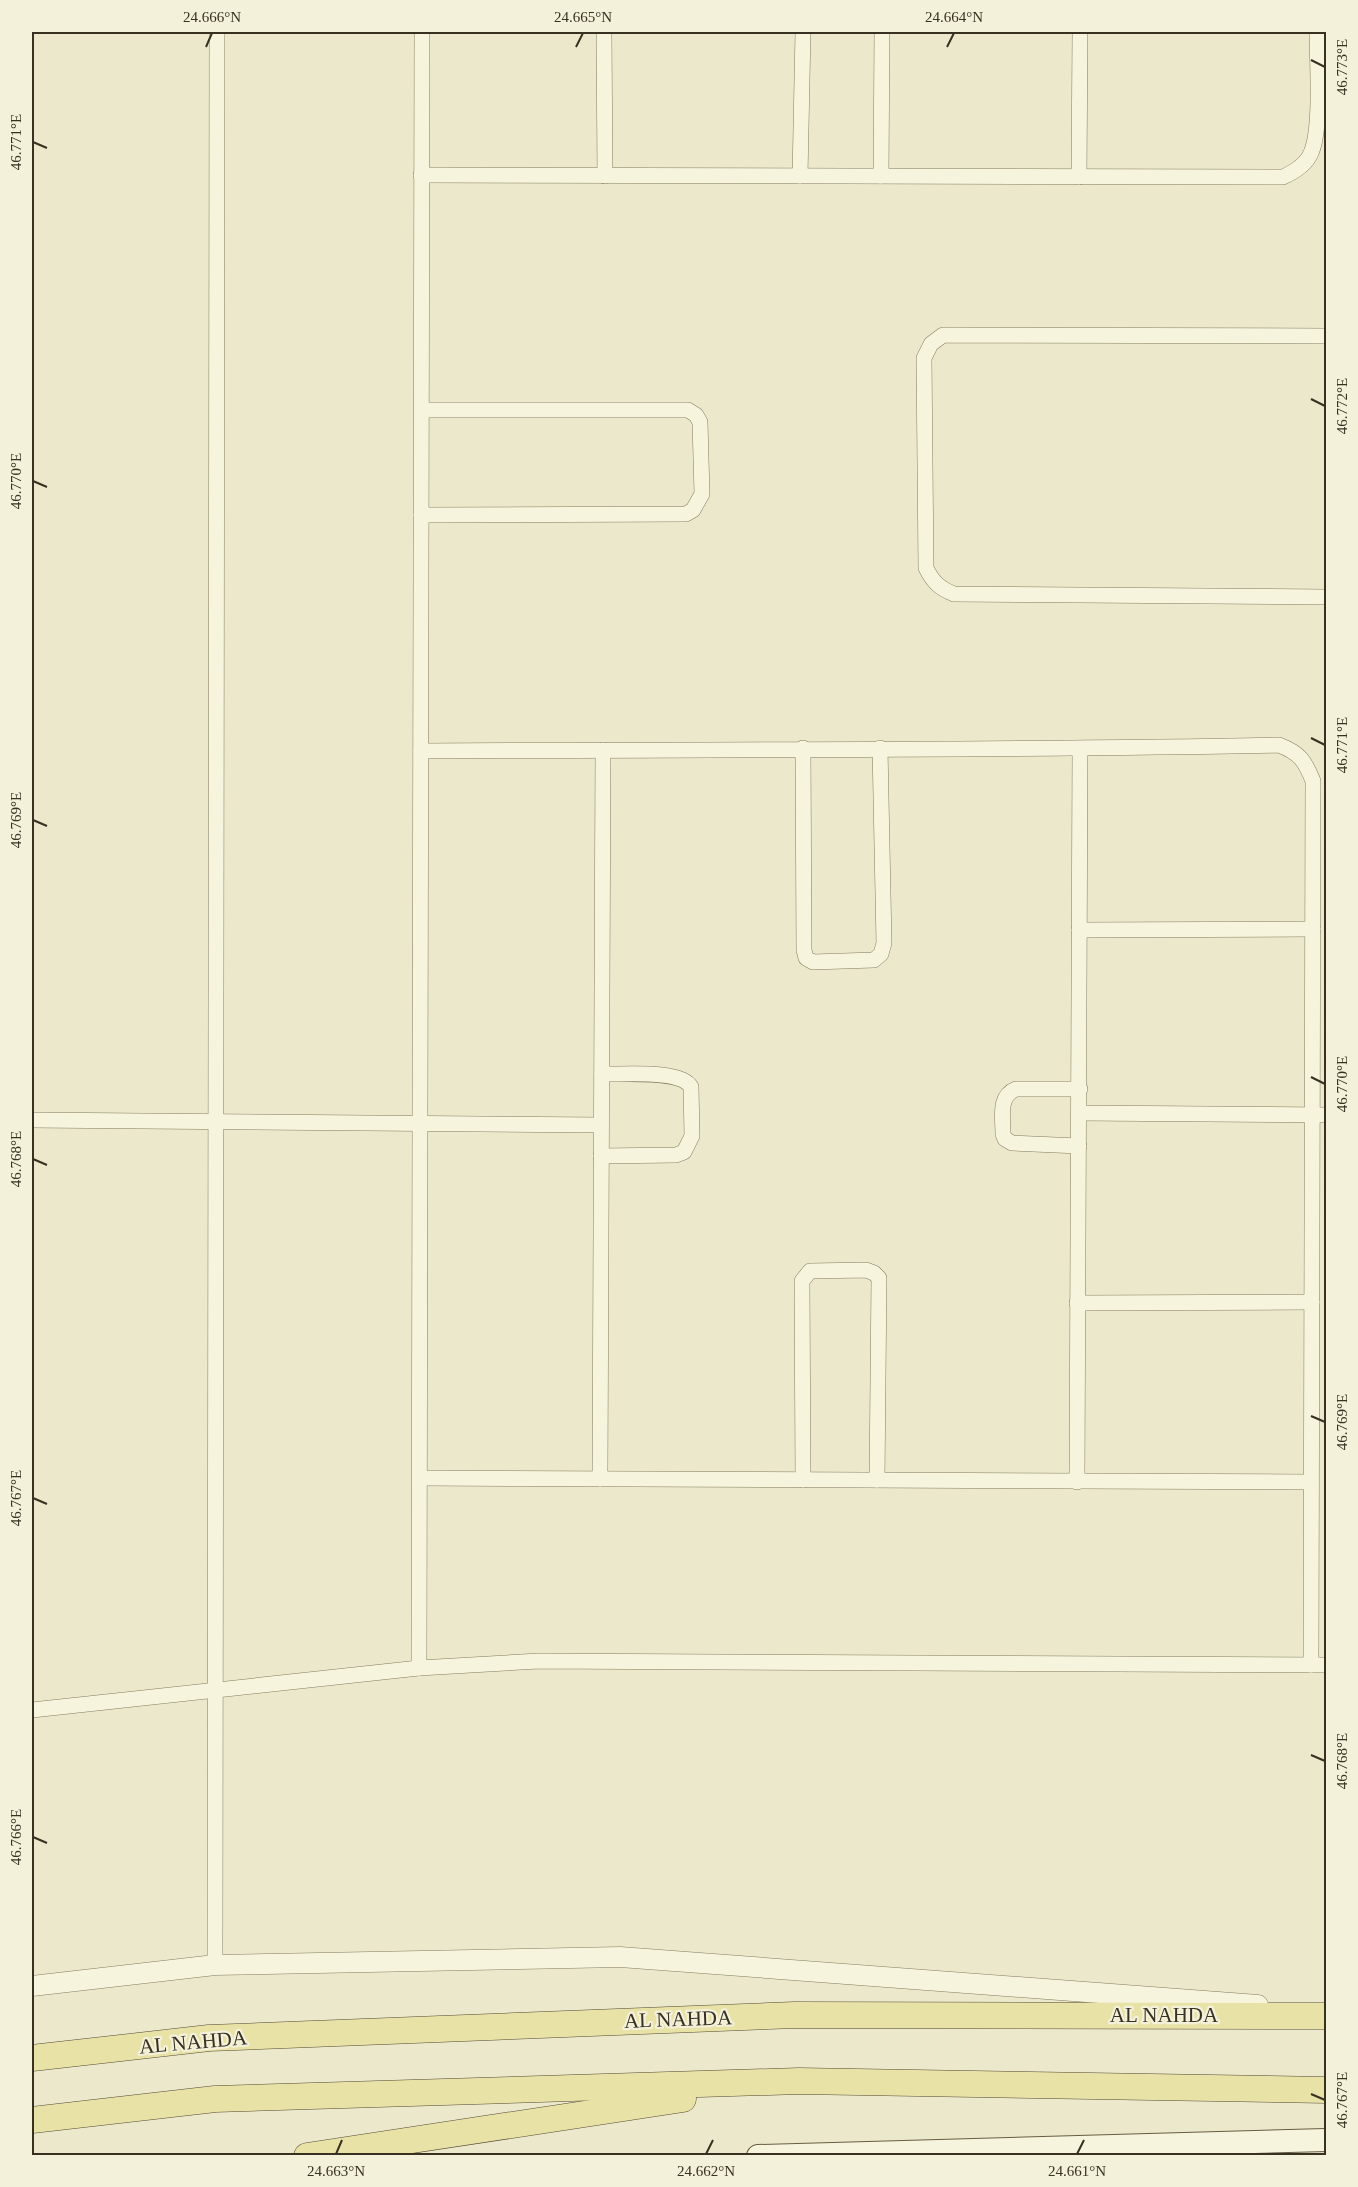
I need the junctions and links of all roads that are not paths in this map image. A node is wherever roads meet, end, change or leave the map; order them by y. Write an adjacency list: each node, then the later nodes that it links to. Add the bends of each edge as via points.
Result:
1 (217, 32): 29 (street)
2 (422, 32): 8 (street)
3 (604, 32): 9 (street)
4 (802, 32): 10 (street)
5 (882, 32): 11 (street)
6 (1080, 32): 12 (street)
7 (1317, 32): 12 (street, via 1317,133 1311,155 1297,170 1283,177)
8 (422, 176): 9 (street); 14 (street)
9 (605, 176): 10 (street)
10 (800, 176): 11 (street)
11 (881, 176): 12 (street)
12 (1079, 177)
13 (1326, 336): 16 (street, via 943,335 931,344 924,358 926,568 941,589 954,594)
14 (422, 410): 15 (street); 15 (street, via 688,410 700,422 702,494 693,510 686,513)
15 (421, 515): 21 (street)
16 (1326, 597)
17 (803, 748): 18 (street); 18 (street, via 804,950 813,962 874,960 881,954 884,943); 20 (street)
18 (880, 748): 19 (street)
19 (1080, 749): 22 (street, via 1279,745 1294,751 1307,765 1314,781); 23 (street)
20 (603, 750): 21 (street); 24 (street)
21 (422, 751): 30 (street)
22 (1313, 929): 23 (street); 27 (street)
23 (1079, 930): 25 (street)
24 (602, 1074): 31 (street); 33 (street, via 673,1076 688,1081 692,1136 684,1152 676,1155)
25 (1080, 1089): 26 (street); 32 (street, via 1008,1092 1004,1098 1003,1134 1012,1143)
26 (1080, 1113): 27 (street); 32 (street)
27 (1320, 1115): 34 (street)
28 (32, 1119): 29 (street)
29 (216, 1121): 30 (street); 44 (street)
30 (421, 1123): 31 (street); 36 (street)
31 (601, 1125): 33 (street)
32 (1080, 1146): 35 (street)
33 (601, 1156): 37 (street)
34 (1312, 1302): 35 (street); 41 (street)
35 (1077, 1303): 40 (street)
36 (420, 1478): 37 (street); 43 (street)
37 (600, 1479): 38 (street)
38 (803, 1480): 39 (street); 39 (street, via 802,1281 810,1270 866,1270 879,1278)
39 (877, 1480): 40 (street)
40 (1077, 1482): 41 (street)
41 (1311, 1482): 42 (street)
42 (1319, 1665): 43 (street, via 539,1661)
43 (419, 1668): 44 (street)
44 (216, 1690): 45 (street); 46 (street)
45 (32, 1710)
46 (215, 1965): 47 (street); 48 (street, via 620,1958)
47 (32, 1986)
48 (1326, 2010)
49 (1326, 2016): 50 (main road, AL NAHDA, via 795,2015 209,2038)
50 (32, 2058)
51 (799, 2081): 52 (main road); 53 (main road, via 215,2099); 55 (main road)
52 (1326, 2090)
53 (32, 2120)
54 (1326, 2140): 56 (main road)
55 (307, 2156)
56 (758, 2156)

